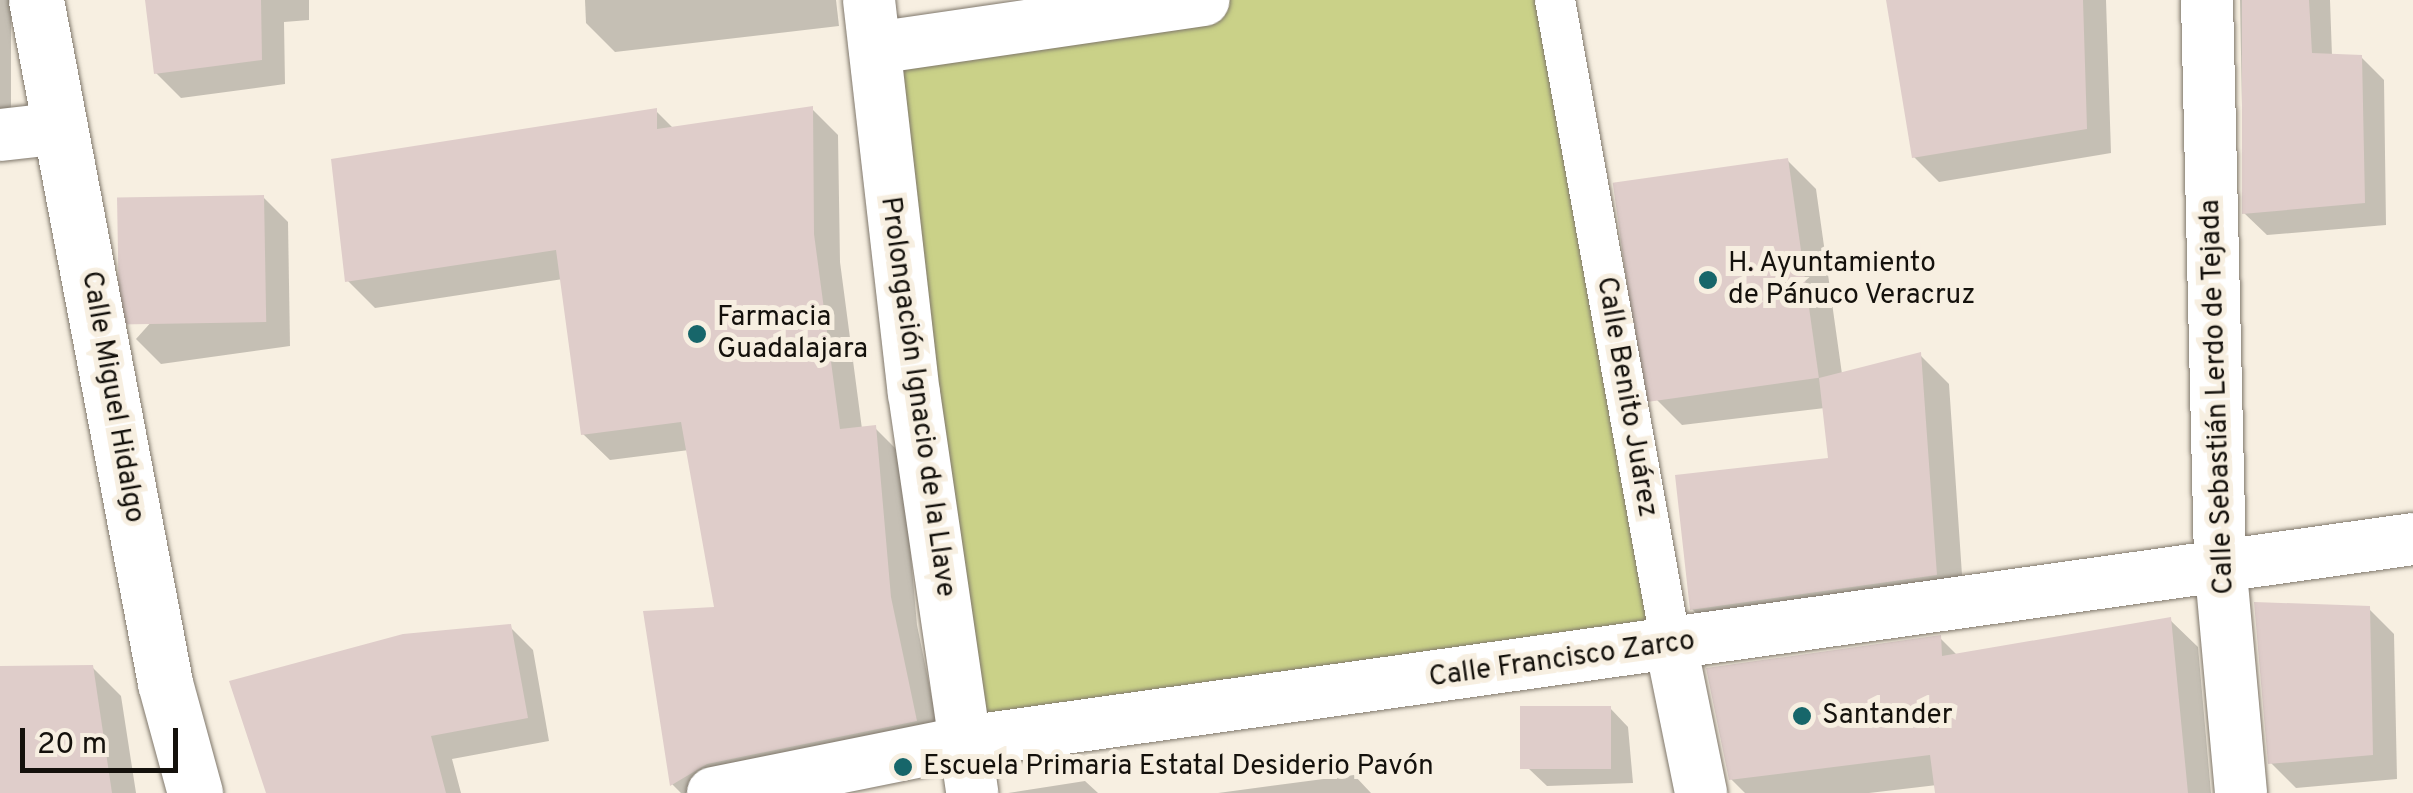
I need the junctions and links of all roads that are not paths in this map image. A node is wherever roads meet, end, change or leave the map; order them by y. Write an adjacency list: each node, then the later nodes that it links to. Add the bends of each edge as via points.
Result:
1 (36, 0): 6 (street, Calle Miguel Hidalgo)
2 (1204, 0): 5 (street)
3 (1555, 0): 10 (street, Calle Benito Juárez)
4 (2207, 0): 9 (street, Calle Sebastián Lerdo de Tejada)
5 (872, 24): 11 (street, Prolongación Ignacio de la Llave, via 909,355)
6 (62, 128): 7 (street); 12 (street, Calle Miguel Hidalgo, via 165,683)
7 (0, 136)
8 (2413, 539): 9 (street, Calle Francisco Zarco)
9 (2220, 562): 10 (street, Calle Francisco Zarco); 16 (street, Calle Sebastián Lerdo de Tejada)
10 (1671, 645): 11 (street, Calle Francisco Zarco); 15 (street, Calle Benito Juárez)
11 (965, 742): 13 (street, Calle Francisco Zarco); 14 (street, Prolongación Ignacio de la Llave)
12 (194, 793)
13 (713, 793)
14 (972, 793)
15 (1702, 793)
16 (2241, 793)

